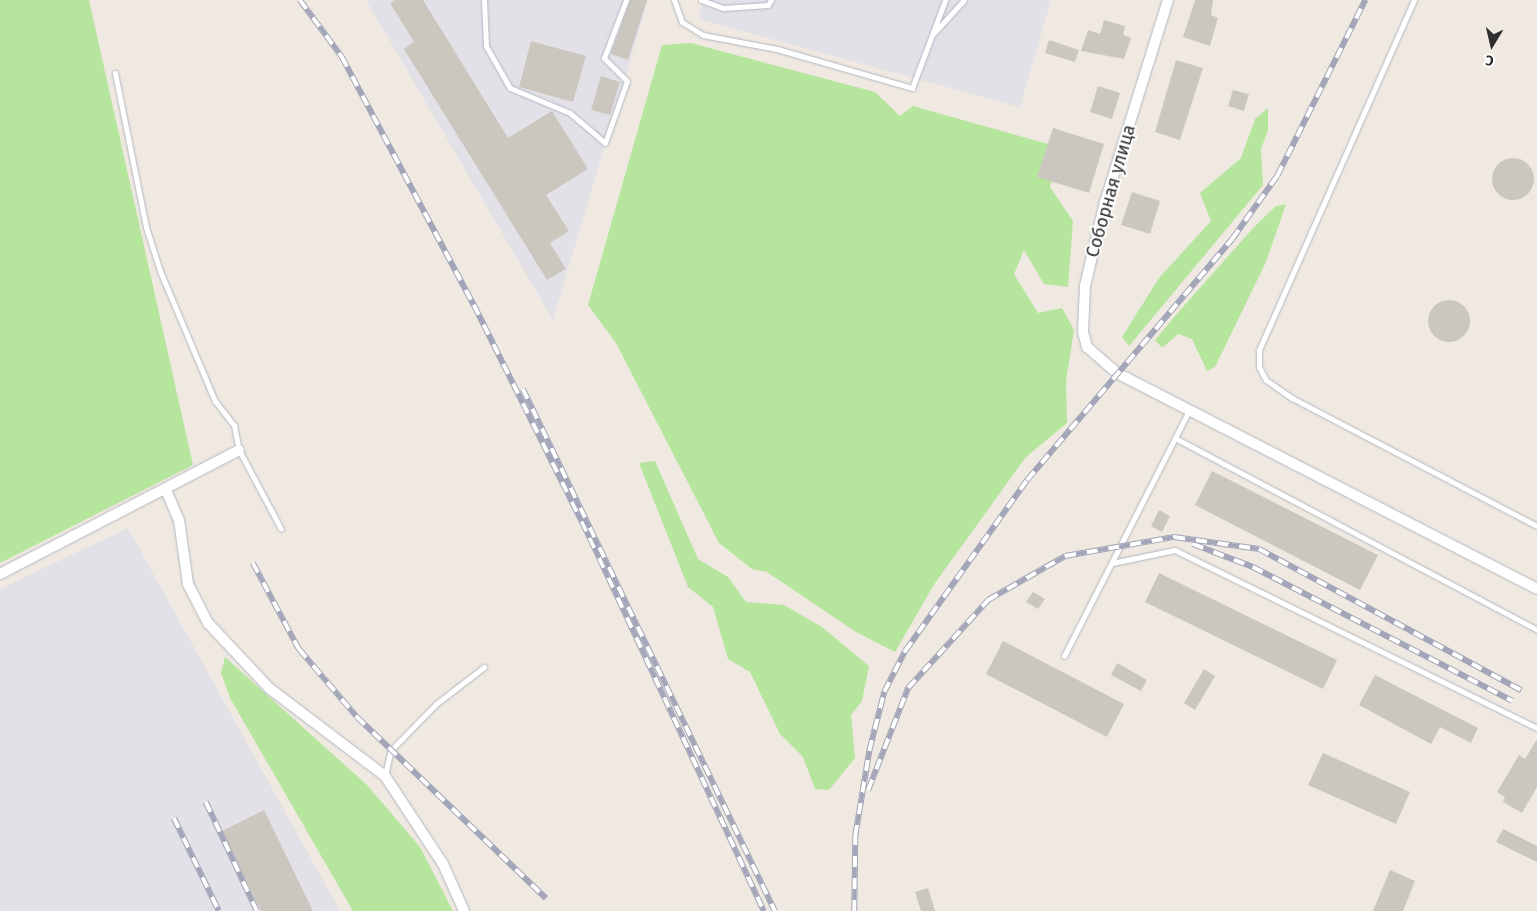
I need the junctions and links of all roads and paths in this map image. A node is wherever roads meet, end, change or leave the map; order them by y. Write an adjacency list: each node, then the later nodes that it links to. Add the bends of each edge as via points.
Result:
1 (484, 0): 2 (lane, via 486,46 510,88 570,114 605,143 627,81 604,58)
2 (626, 0)
3 (674, 0): 10 (lane, via 682,22 703,35 777,49 912,88)
4 (701, 0): 5 (lane, via 723,8 768,5)
5 (771, 0)
6 (945, 0): 10 (lane)
7 (964, 0): 10 (lane)
8 (1168, 0): 12 (street, Соборная улица, via 1105,202 1085,286 1083,332 1087,347 1116,373)
9 (1414, 0): 16 (lane, via 1259,350 1259,366 1266,380 1292,398)
10 (931, 37)
11 (115, 73): 14 (lane, via 146,227 160,271 215,401 234,425)
12 (1189, 410): 13 (lane); 20 (street, Соборная улица)
13 (1175, 438): 18 (lane); 21 (lane)
14 (239, 450): 15 (street); 17 (lane)
15 (166, 490): 19 (street); 25 (street, via 178,520 188,584 208,623 269,688)
16 (1537, 526)
17 (281, 529)
18 (1112, 563): 22 (lane); 24 (lane, via 1175,550)
19 (0, 574)
20 (1537, 589)
21 (1537, 630)
22 (1064, 656)
23 (484, 667): 25 (lane, via 436,704 391,750)
24 (1537, 728)
25 (385, 776): 26 (street, via 443,864)
26 (464, 911)

